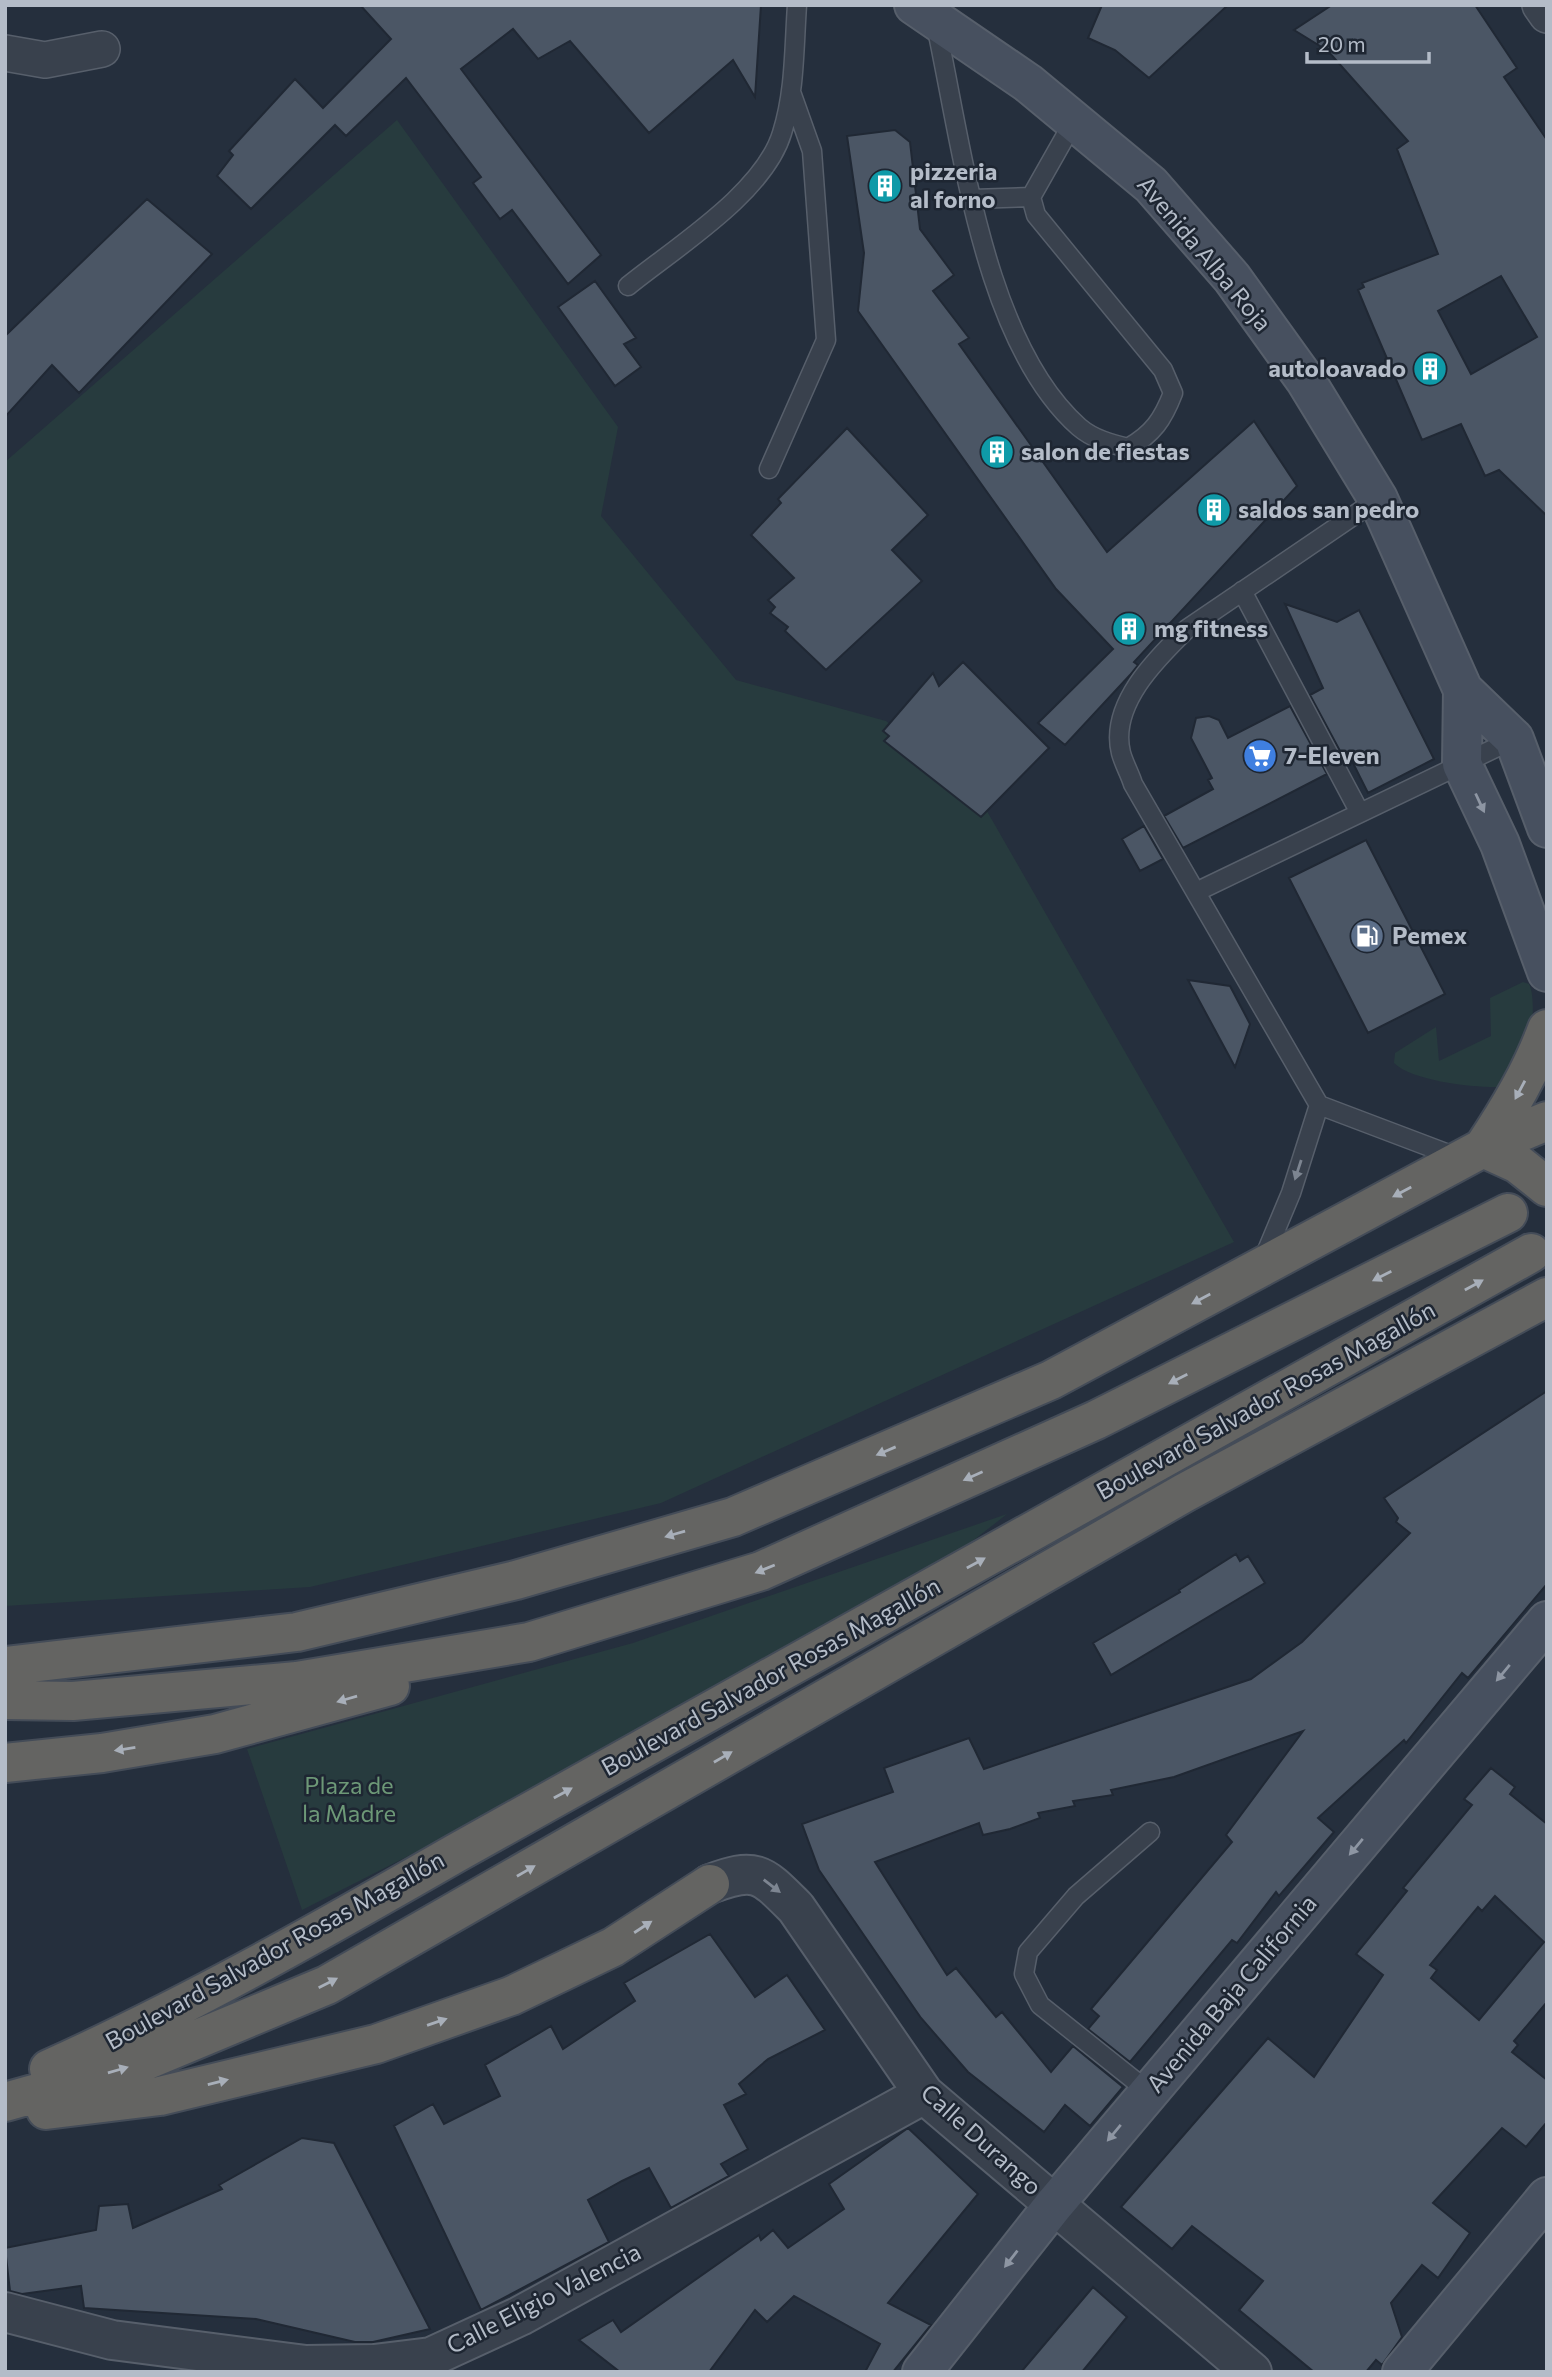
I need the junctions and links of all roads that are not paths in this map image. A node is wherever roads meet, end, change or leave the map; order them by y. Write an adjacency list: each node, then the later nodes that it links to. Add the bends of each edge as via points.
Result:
1 (797, 5): 7 (lane)
2 (1541, 5): 4 (street)
3 (924, 12): 8 (main road, Avenida Alba Roja, via 1028,83); 10 (lane)
4 (1547, 15)
5 (102, 49): 6 (street, via 45,60)
6 (5, 52)
7 (791, 92): 11 (lane, via 782,135 747,191); 12 (lane, via 812,151 825,341)
8 (1074, 121): 9 (lane); 13 (main road, Avenida Alba Roja, via 1151,185 1232,278 1306,381)
9 (1031, 198): 10 (lane); 10 (lane, via 1036,215 1163,369 1173,393 1149,436 1128,448 1081,429 1027,359 1002,307)
10 (973, 199)
11 (628, 286)
12 (769, 469)
13 (1378, 499): 14 (lane); 15 (main road, Avenida Alba Roja)
14 (1242, 591): 18 (lane); 20 (lane, via 1160,654 1135,687 1123,719 1121,751 1133,784)
15 (1463, 690): 16 (main road, Avenida Alba Roja); 17 (main road, Avenida Alba Roja)
16 (1514, 739): 17 (lane); 19 (main road, Avenida Alba Roja)
17 (1462, 764): 18 (lane); 21 (main road, Avenida Alba Roja, one-way to 21, via 1500,844)
18 (1360, 813): 20 (lane)
19 (1547, 828)
20 (1198, 891): 23 (lane)
21 (1547, 972)
22 (1547, 1029): 25 (highway, one-way to 25, via 1533,1065)
23 (1320, 1105): 25 (lane); 29 (lane, one-way to 29)
24 (1547, 1121): 25 (highway)
25 (1473, 1153): 26 (highway, via 1518,1164); 29 (highway, one-way to 29)
26 (1547, 1187)
27 (1508, 1213): 32 (highway, one-way to 32, via 1096,1420 761,1571)
28 (1531, 1254): 38 (highway, Boulevard Salvador Rosas Magallón, one-way to 28, via 125,2035 287,1950)
29 (1260, 1267): 33 (highway, one-way to 33, via 1051,1380 733,1517 516,1580 297,1632)
30 (1547, 1297): 41 (highway, one-way to 30, via 133,2066 327,1985 1184,1493)
31 (1547, 1621): 39 (main road, Avenida Baja California, one-way to 39)
32 (529, 1642): 34 (highway, via 297,1681 73,1701); 35 (highway, one-way to 35, via 215,1734)
33 (5, 1666)
34 (5, 1700)
35 (5, 1763)
36 (1150, 1832): 39 (lane, via 1076,1896 1028,1952 1024,1974 1040,2005)
37 (710, 1884): 40 (street, Calle Durango, one-way to 40, via 754,1873 775,1886 796,1908); 42 (highway, one-way to 37, via 160,2096 376,2044 534,1985 613,1947)
38 (5, 2089)
39 (1149, 2092): 44 (main road, Avenida Baja California, one-way to 44)
40 (924, 2094): 44 (street, Calle Durango); 45 (street, Calle Eligio Valencia, via 520,2316 431,2357 306,2365 112,2340)
41 (5, 2102)
42 (5, 2115)
43 (1547, 2197): 48 (main road)
44 (1053, 2206): 46 (main road, Avenida Baja California, one-way to 46); 47 (street, Calle Durango)
45 (5, 2312)
46 (922, 2372)
47 (1252, 2372)
48 (1402, 2372)

